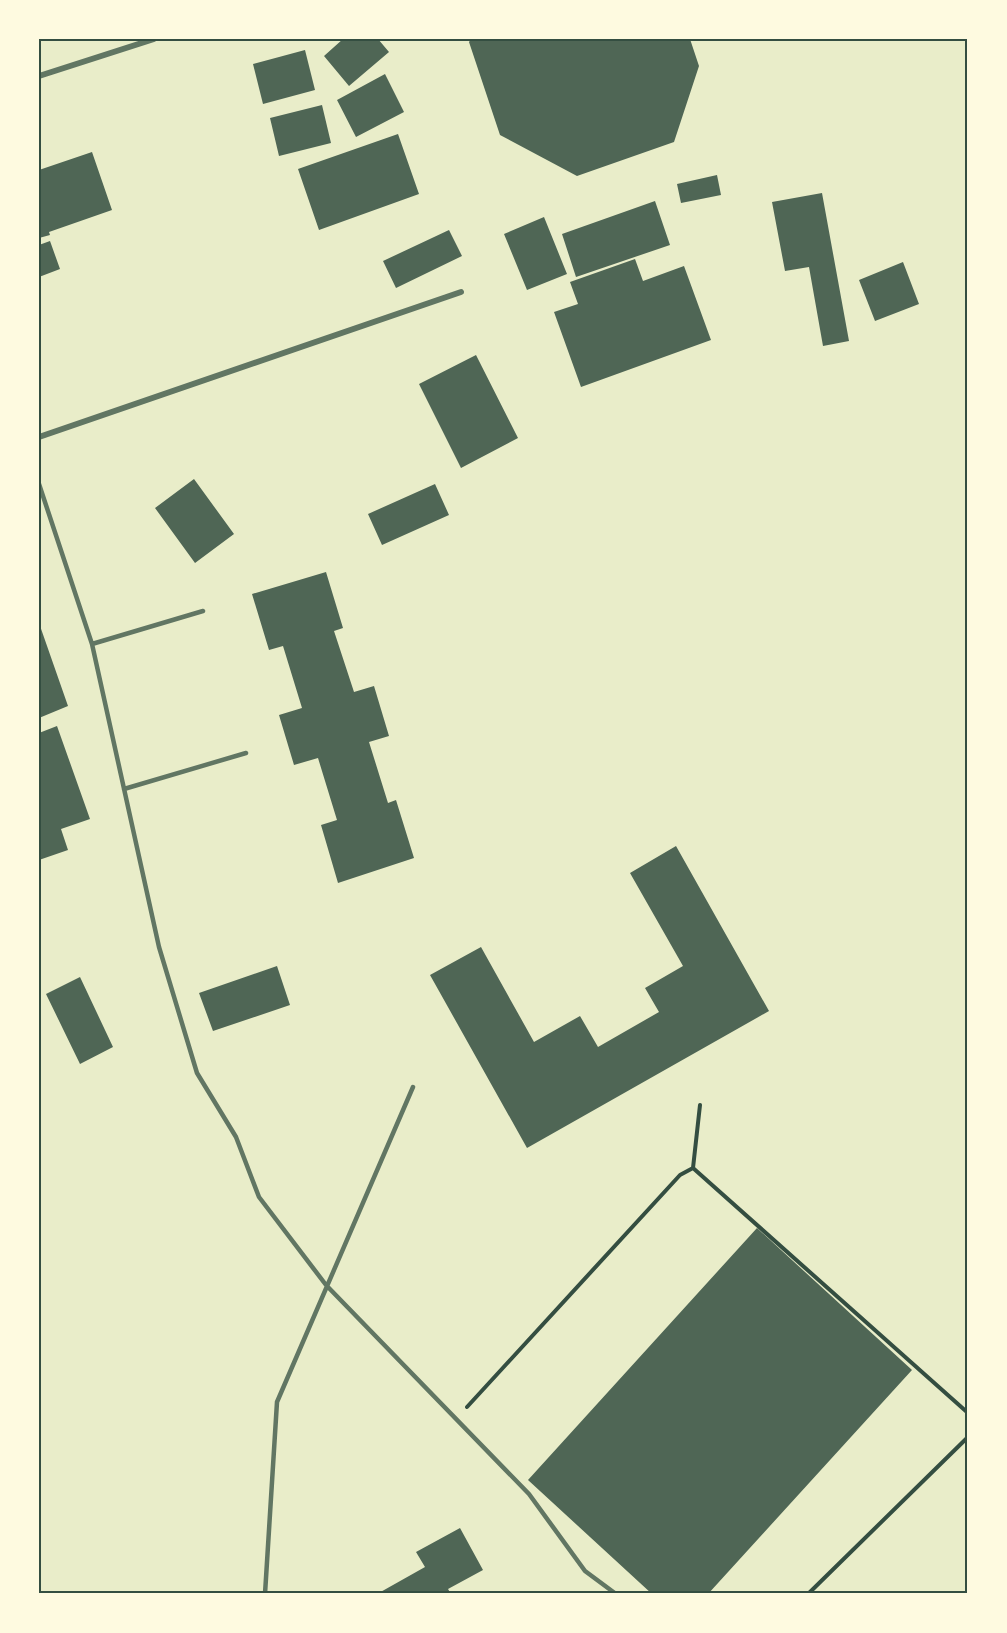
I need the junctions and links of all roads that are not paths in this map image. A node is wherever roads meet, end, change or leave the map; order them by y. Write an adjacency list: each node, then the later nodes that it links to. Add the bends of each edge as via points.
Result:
1 (154, 39): 2 (street)
2 (39, 76)
3 (461, 292): 4 (street)
4 (39, 437)
5 (39, 484): 7 (lane)
6 (203, 611): 7 (lane)
7 (92, 644): 9 (lane)
8 (246, 753): 9 (lane)
9 (124, 789): 11 (lane, via 159,947 196,1073 236,1137 259,1197)
10 (412, 1087): 11 (lane)
11 (326, 1285): 12 (lane, via 277,1402); 13 (lane, via 530,1494 585,1571)
12 (265, 1594)
13 (616, 1594)

